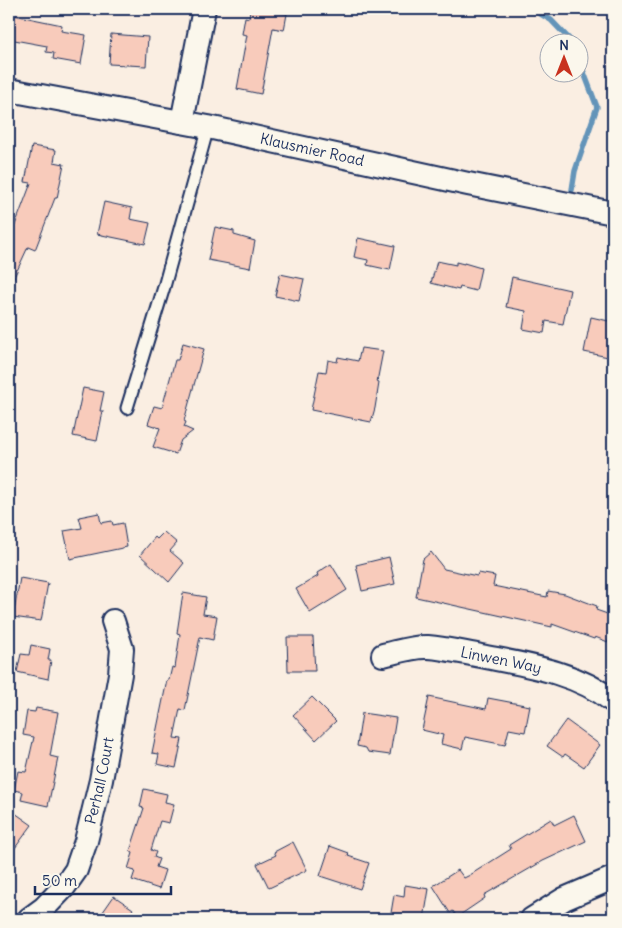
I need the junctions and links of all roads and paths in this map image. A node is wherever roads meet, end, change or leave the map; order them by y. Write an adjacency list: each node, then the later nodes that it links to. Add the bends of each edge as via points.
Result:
1 (204, 9): 3 (street)
2 (9, 90): 3 (street, Klausmier Road)
3 (182, 122): 4 (street, Klausmier Road)
4 (208, 127): 5 (street, Klausmier Road); 6 (lane)
5 (613, 213)
6 (127, 408)
7 (113, 622): 11 (street, Perhall Court, via 122,649 120,674 101,780 86,841 76,870 64,887)
8 (383, 655): 9 (street, Linwen Way, via 427,647 508,661 580,681)
9 (613, 701)
10 (613, 878): 12 (street, via 564,899)
11 (28, 919)
12 (532, 919)

